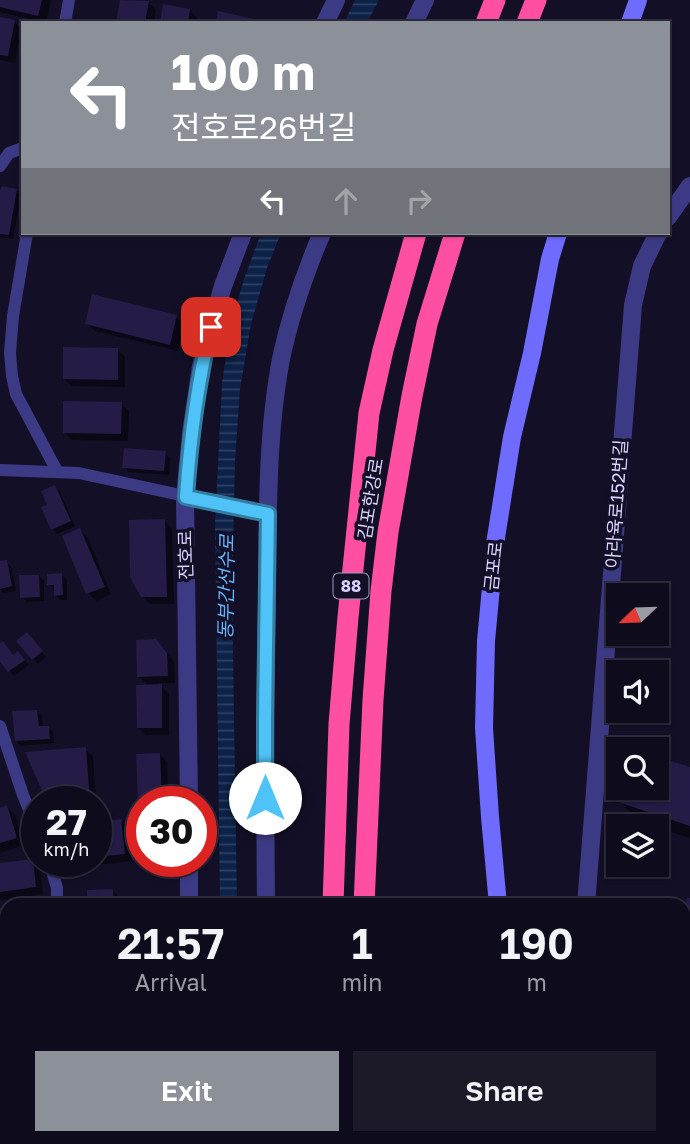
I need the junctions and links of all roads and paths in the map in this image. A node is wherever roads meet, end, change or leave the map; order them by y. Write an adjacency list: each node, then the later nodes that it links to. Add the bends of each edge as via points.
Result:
1 (69, 0): 7 (lane)
2 (336, 0): 8 (street)
3 (425, 0): 9 (street)
4 (495, 0): 10 (highway)
5 (536, 0): 11 (highway)
6 (638, 1): 12 (main road)
7 (65, 21)
8 (326, 21)
9 (415, 21)
10 (486, 21)
11 (528, 21)
12 (631, 21)
13 (21, 149): 14 (lane, via 9,153)
14 (0, 166)
15 (690, 186): 16 (street)
16 (670, 213)
17 (27, 235): 25 (lane, via 13,316 12,376 16,394)
18 (242, 235): 26 (street, 전호로, via 201,366 191,433)
19 (321, 235): 27 (street, via 281,359)
20 (415, 235): 36 (highway, 김포한강로 / 88, via 383,350 361,477 339,724)
21 (454, 235): 37 (highway, 김포한강로 / 88, via 427,324 388,531 373,701)
22 (557, 235): 38 (main road, 금포로, via 512,437 495,544 484,728)
23 (657, 235): 39 (street, 아라육로152번길, via 642,266 632,305)
24 (0, 470): 25 (lane)
25 (57, 471): 26 (lane)
26 (191, 498): 27 (lane); 29 (street, 전호로)
27 (261, 512): 35 (street)
28 (0, 726): 30 (lane)
29 (189, 786)
30 (21, 789)
31 (54, 877): 33 (lane)
32 (190, 877): 34 (street)
33 (57, 898)
34 (189, 898)
35 (266, 898)
36 (333, 898)
37 (364, 898)
38 (497, 898)
39 (587, 898)

